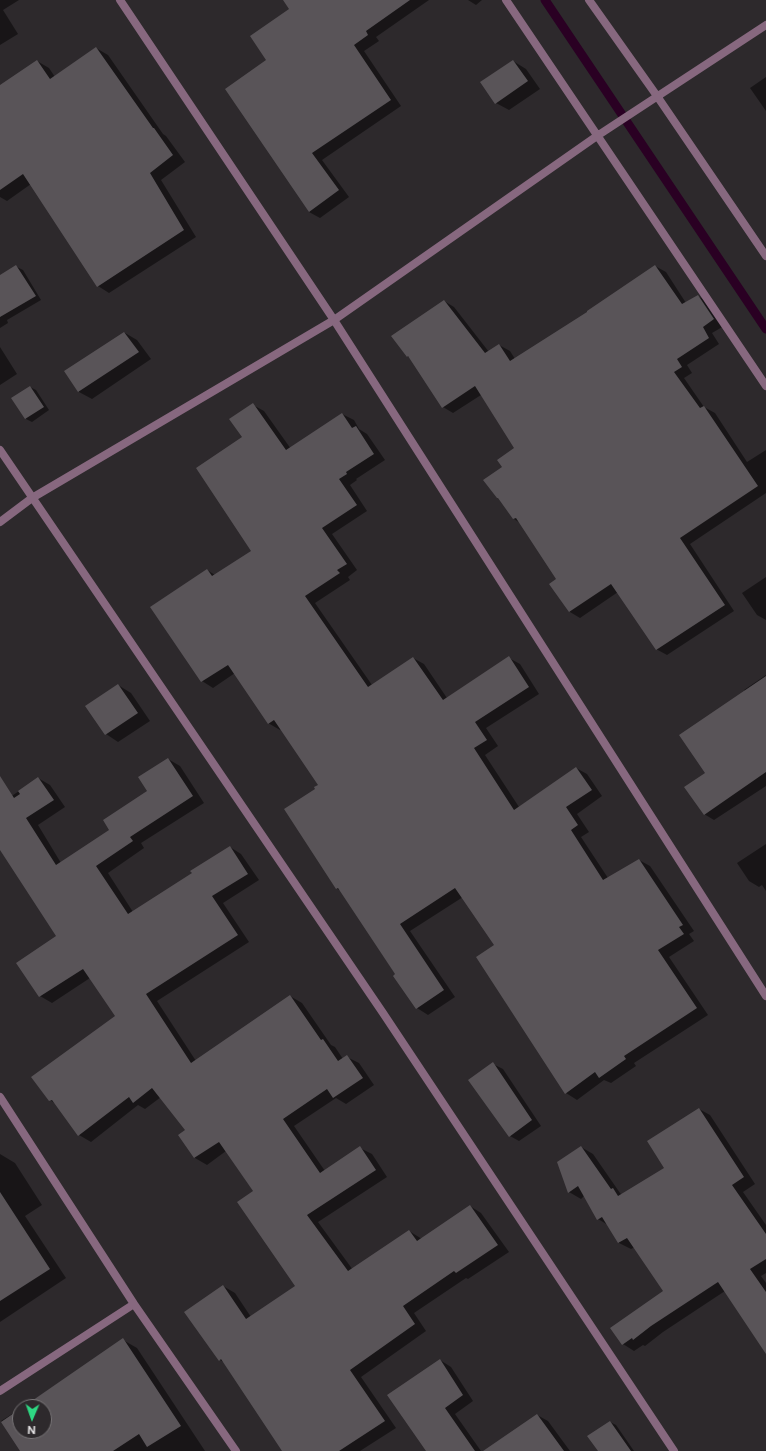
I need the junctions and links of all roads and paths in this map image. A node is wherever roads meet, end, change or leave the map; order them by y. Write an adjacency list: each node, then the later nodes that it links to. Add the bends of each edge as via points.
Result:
1 (120, 0): 8 (street)
2 (506, 0): 6 (street)
3 (589, 0): 5 (street)
4 (766, 25): 5 (street)
5 (657, 96): 6 (street); 7 (street)
6 (597, 136): 8 (street); 9 (street)
7 (766, 256)
8 (334, 320): 11 (street); 13 (street)
9 (766, 386)
10 (0, 450): 11 (street)
11 (32, 498): 12 (street); 18 (street, via 392,1027)
12 (0, 522)
13 (766, 996)
14 (0, 1097): 15 (street)
15 (134, 1304): 16 (street); 17 (street)
16 (0, 1391)
17 (236, 1451)
18 (674, 1451)

